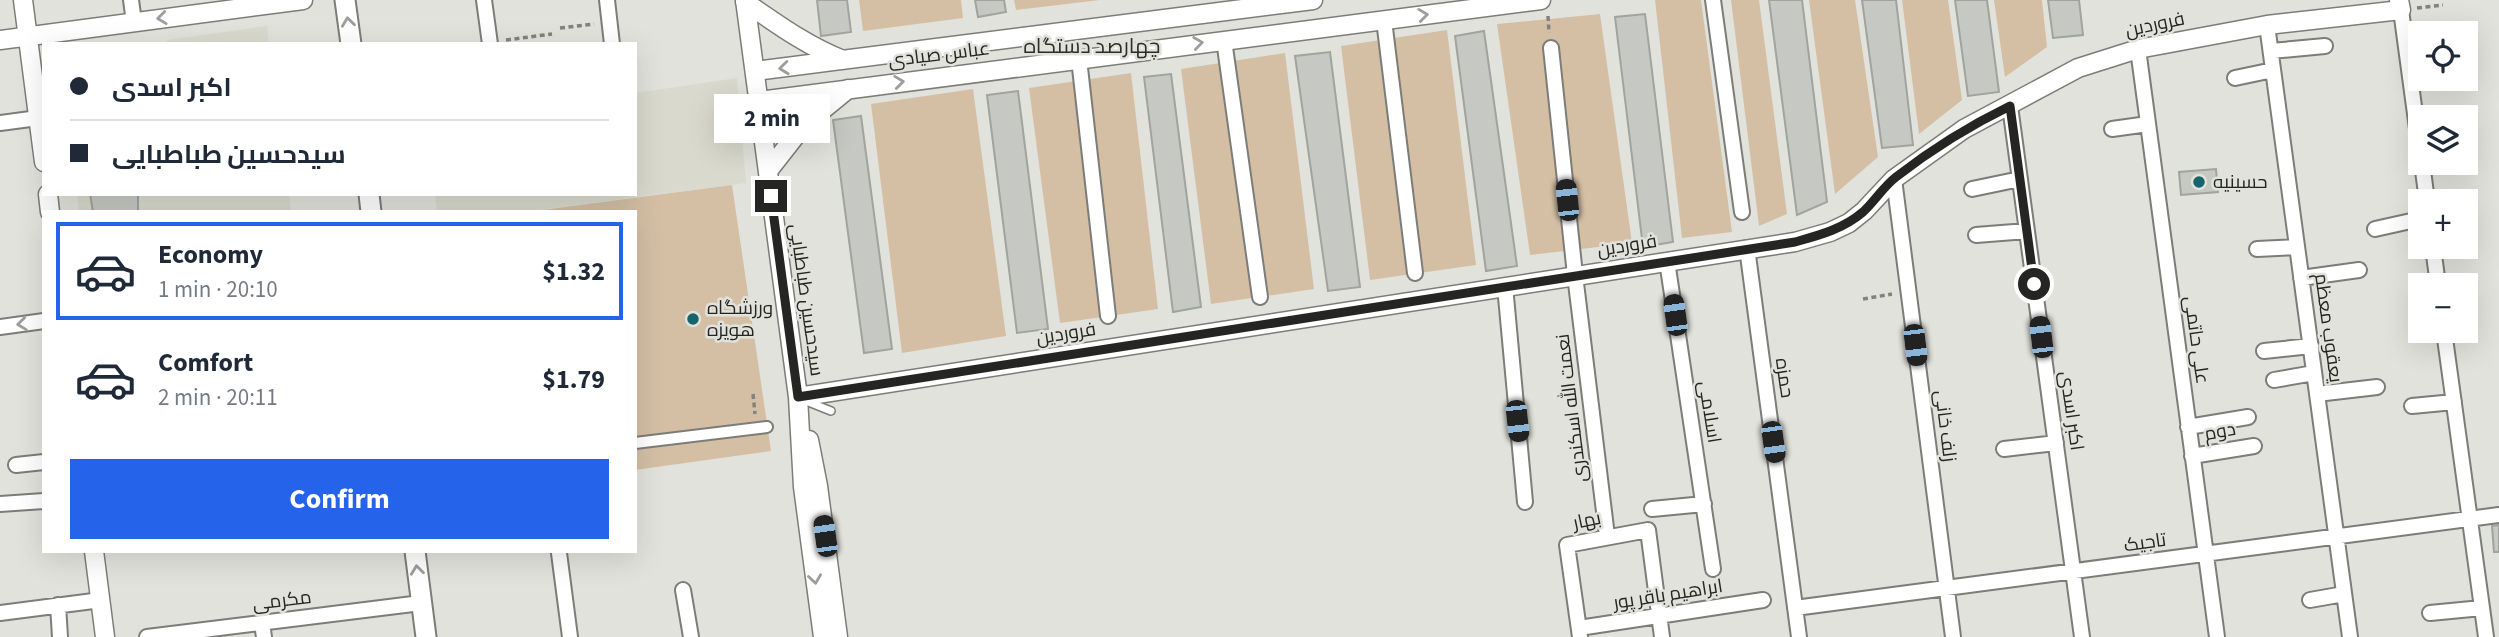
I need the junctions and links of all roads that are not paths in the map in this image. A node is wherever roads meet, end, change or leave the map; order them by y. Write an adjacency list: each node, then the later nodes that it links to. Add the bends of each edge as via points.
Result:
1 (23, 0): 16 (street)
2 (131, 0): 14 (street)
3 (303, 0): 12 (street)
4 (345, 0): 19 (main road, one-way to 4)
5 (484, 0): 20 (street)
6 (607, 0): 21 (street)
7 (1313, 0): 27 (street, عباس صیادی)
8 (1713, 0): 44 (street)
9 (745, 1): 27 (street, via 808,44); 29 (street, سیدحسین طباطبایی)
10 (2402, 3): 15 (street, فروردین); 33 (street)
11 (1544, 6): 13 (street, عباس صیادی, one-way to 11)
12 (200, 7): 14 (street, one-way to 14)
13 (1384, 20): 18 (street, عباس صیادی); 54 (street)
14 (134, 22): 16 (street)
15 (2267, 24): 24 (street, فروردین); 25 (street, یعقوب معظم)
16 (28, 36): 17 (street); 35 (street)
17 (0, 40)
18 (1224, 40): 26 (street, عباس صیادی, one-way to 18); 58 (street)
19 (351, 42)
20 (490, 42)
21 (612, 42)
22 (2325, 46): 25 (street)
23 (1551, 48): 55 (street, نعمت الله اسکندری)
24 (2137, 49): 34 (street, فروردین, via 2078,68); 37 (street, علی حاتمی)
25 (2270, 51): 28 (street, یعقوب معظم)
26 (1079, 59): 31 (street, عباس صیادی, one-way to 26); 59 (street)
27 (846, 61): 29 (street, عباس صیادی, one-way to 29)
28 (2273, 70): 30 (street); 49 (street, یعقوب معظم)
29 (755, 71): 32 (street, سیدحسین طباطبایی)
30 (2235, 78)
31 (850, 88): 32 (street, عباس صیادی); 40 (street, via 804,125)
32 (758, 101): 40 (street, سیدحسین طباطبایی)
33 (2414, 105)
34 (2010, 106): 41 (street, فروردین, via 1964,129); 42 (street, اکبر اسدی)
35 (38, 118): 36 (street); 39 (street)
36 (0, 123)
37 (2148, 124): 38 (street); 75 (street, علی حاتمی)
38 (2112, 130)
39 (42, 148)
40 (768, 171): 69 (street, سیدحسین طباطبایی)
41 (1894, 179): 50 (street, فروردین, via 1864,211 1830,232); 99 (street, زلف خانی)
42 (2020, 179): 43 (street); 47 (street, اکبر اسدی)
43 (1972, 189)
44 (1742, 212)
45 (2408, 222): 46 (street)
46 (2375, 229)
47 (2027, 231): 48 (street); 77 (street, اکبر اسدی)
48 (1976, 234)
49 (2297, 247): 51 (street); 56 (street, یعقوب معظم)
50 (1747, 248): 52 (street, فروردین); 107 (street, حمزه)
51 (2257, 249)
52 (1667, 261): 55 (street, فروردین); 87 (street, اسلامی)
53 (2359, 270): 56 (street)
54 (1415, 274)
55 (1575, 275): 57 (street, فروردین); 91 (street, نعمت الله اسکندری)
56 (2301, 278): 63 (street, یعقوب معظم)
57 (1505, 286): 69 (street, فروردین); 85 (street)
58 (1260, 297)
59 (1108, 316)
60 (42, 321): 61 (street, one-way to 61)
61 (0, 327)
62 (2446, 343): 70 (street)
63 (2311, 346): 64 (street); 65 (street, یعقوب معظم)
64 (2264, 351)
65 (2314, 373): 66 (street); 68 (street, یعقوب معظم)
66 (2274, 380)
67 (2377, 387): 68 (street)
68 (2317, 394): 92 (street, یعقوب معظم)
69 (798, 397): 72 (lane); 83 (street, سیدحسین طباطبایی, via 812,448)
70 (2454, 402): 71 (street); 90 (street)
71 (2412, 406)
72 (831, 411)
73 (2248, 417): 75 (street)
74 (762, 427): 76 (street)
75 (2188, 427): 80 (street, علی حاتمی)
76 (637, 443)
77 (2056, 443): 79 (street); 98 (street, اکبر اسدی)
78 (2254, 446): 80 (street, دوم)
79 (2004, 449)
80 (2192, 456): 96 (street, علی حاتمی)
81 (42, 462): 82 (street)
82 (16, 465)
83 (811, 486): 120 (street, سیدحسین طباطبایی, one-way to 120); 121 (street, سیدحسین طباطبایی)
84 (42, 500): 86 (street)
85 (1525, 502)
86 (0, 504)
87 (1704, 504): 88 (street); 97 (street, اسلامی)
88 (1652, 509)
89 (2499, 515): 90 (street, تاجیک)
90 (2470, 519): 92 (street, تاجیک); 108 (street)
91 (1607, 536): 111 (street, بهار, via 1647,530); 113 (street, بهار, via 1567,545)
92 (2336, 537): 96 (street, تاجیک); 101 (street, یعقوب معظم)
93 (94, 553): 102 (street)
94 (415, 553): 105 (main road, one-way to 94)
95 (559, 553): 118 (street)
96 (2206, 554): 98 (street, تاجیک); 126 (street, علی حاتمی)
97 (1713, 569)
98 (2073, 571): 99 (street, تاجیک); 125 (street, اکبر اسدی)
99 (1947, 588): 107 (street, تاجیک); 124 (street, زلف خانی)
100 (683, 590): 119 (street)
101 (2344, 594): 104 (street); 127 (street, یعقوب معظم)
102 (100, 600): 106 (street); 115 (street)
103 (1763, 600): 111 (street, ابراهیم باقر پور)
104 (2310, 600)
105 (421, 603): 112 (street, مکرمی); 117 (main road)
106 (58, 605): 109 (street); 114 (street)
107 (1795, 608): 123 (street, حمزه)
108 (2482, 608): 110 (street); 128 (street)
109 (0, 613)
110 (2430, 613)
111 (1659, 616): 113 (street, ابراهیم باقر پور); 122 (street)
112 (263, 630): 116 (street, مکرمی)
113 (1580, 632)
114 (60, 637)
115 (105, 637)
116 (147, 637)
117 (426, 637)
118 (570, 637)
119 (691, 637)
120 (823, 637)
121 (838, 637)
122 (1662, 637)
123 (1799, 637)
124 (1953, 637)
125 (2082, 637)
126 (2217, 637)
127 (2350, 637)
128 (2486, 637)

